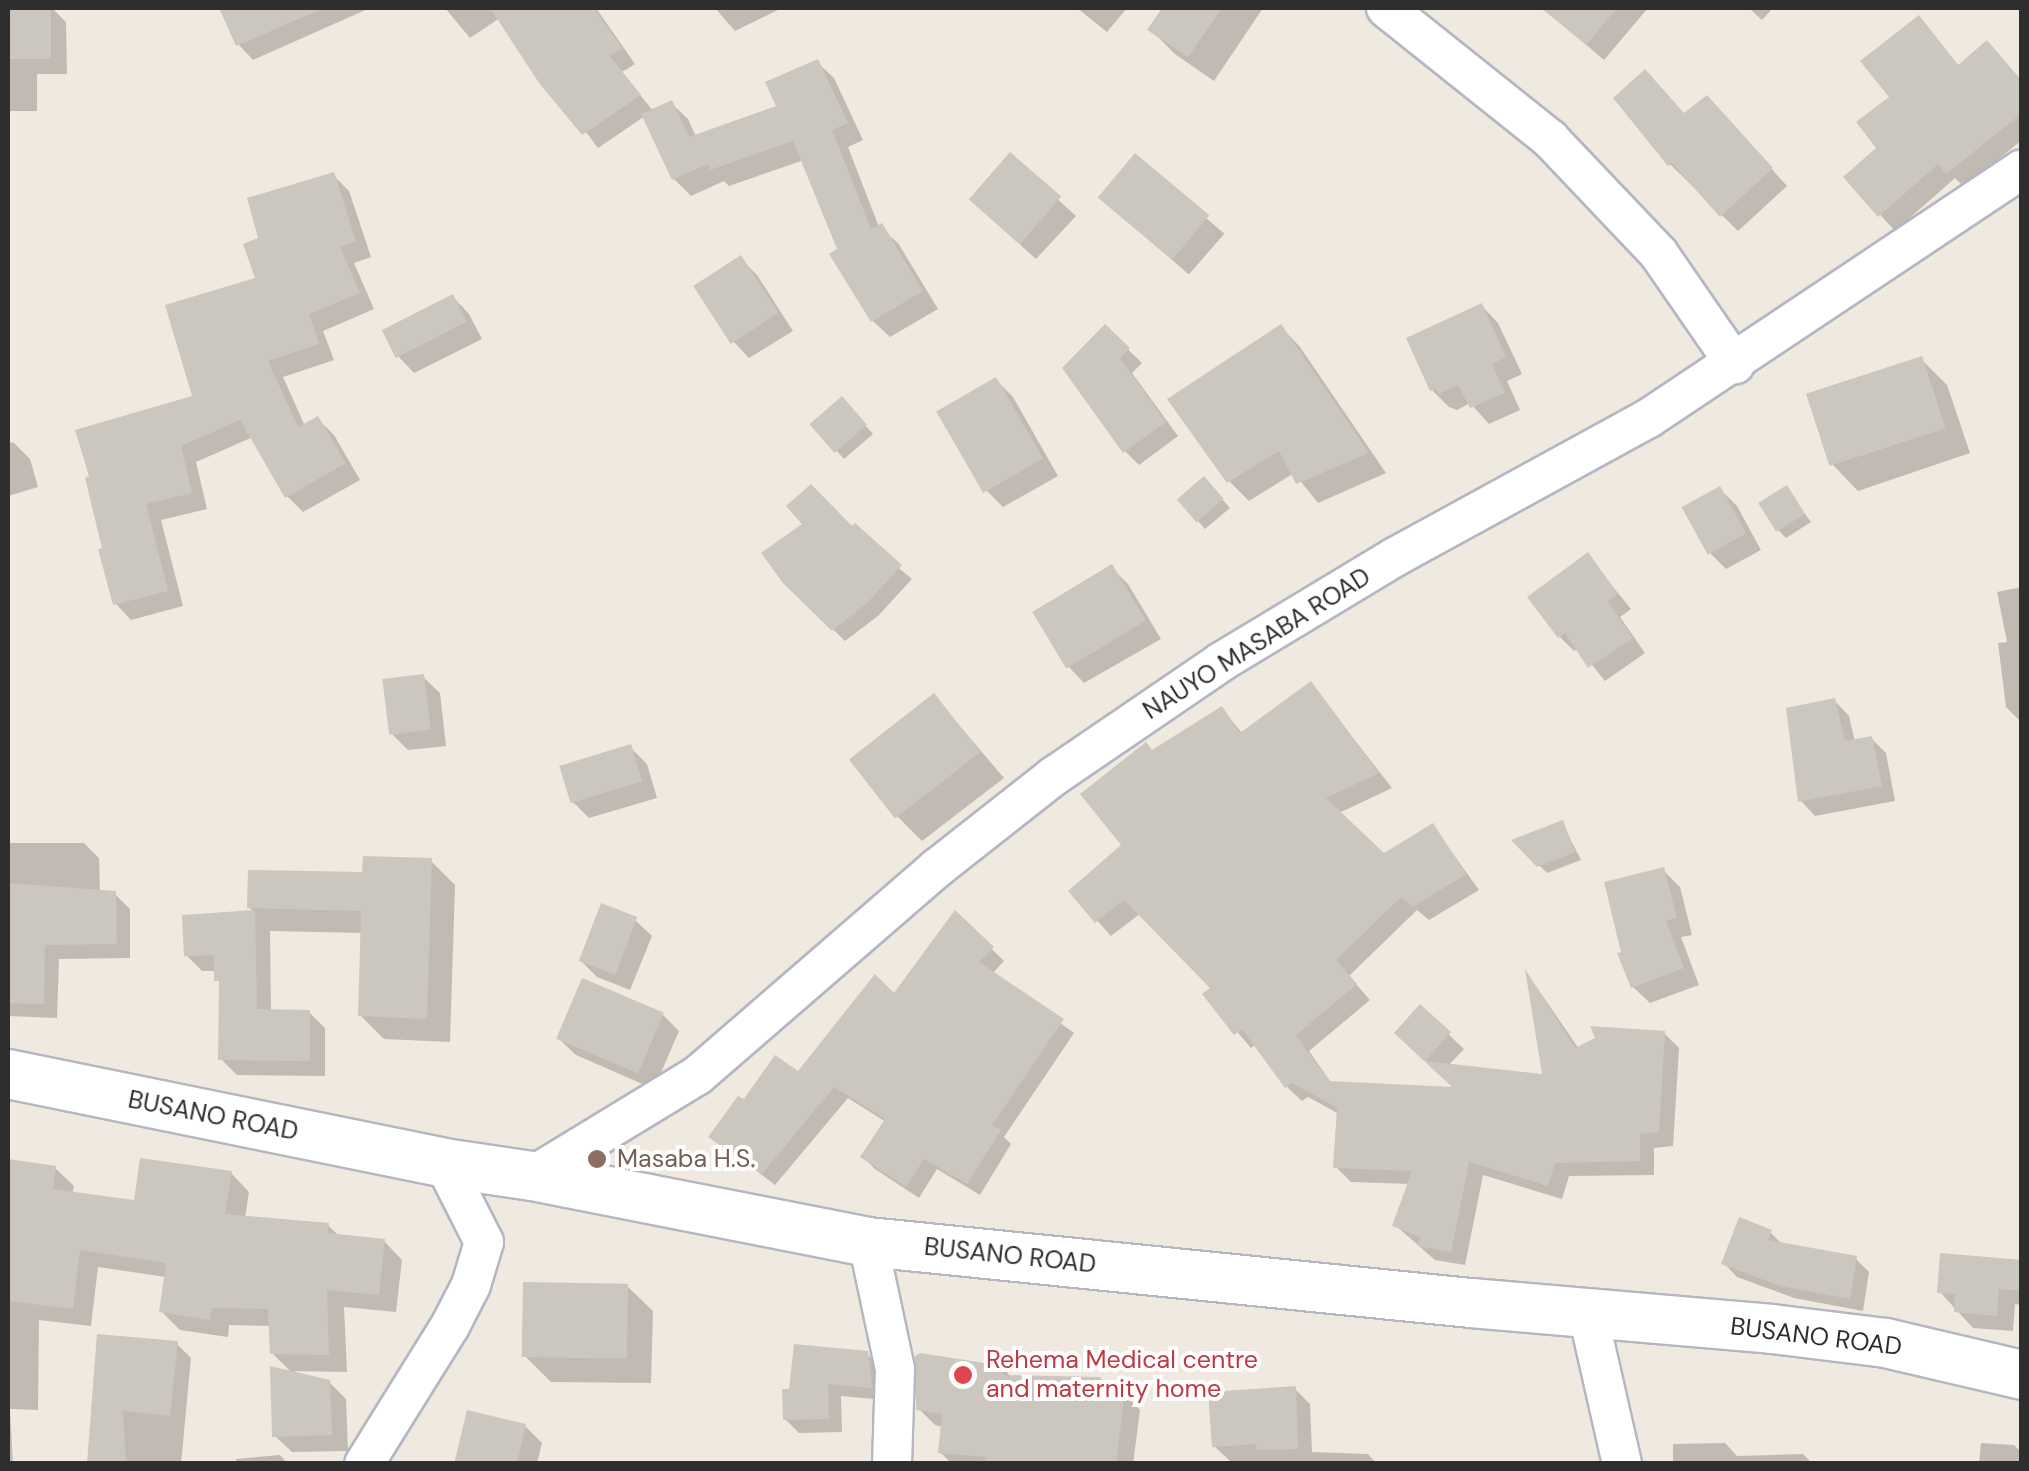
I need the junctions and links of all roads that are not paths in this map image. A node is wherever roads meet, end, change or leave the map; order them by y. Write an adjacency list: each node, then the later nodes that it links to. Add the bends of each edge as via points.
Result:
1 (1386, 8): 3 (street, via 1550,138 1660,254)
2 (2022, 169): 3 (street, NAUYO MASABA ROAD)
3 (1734, 364): 6 (street, NAUYO MASABA ROAD, via 1206,673 1054,776 937,868 698,1076)
4 (8, 1074): 5 (street, BUSANO ROAD)
5 (444, 1163): 6 (street, BUSANO ROAD); 10 (street, via 484,1242 450,1326)
6 (532, 1176): 7 (street, BUSANO ROAD)
7 (868, 1242): 8 (street, BUSANO ROAD); 11 (street, via 895,1369)
8 (1588, 1314): 9 (street, BUSANO ROAD, via 1886,1343); 12 (street)
9 (2022, 1375)
10 (364, 1464)
11 (892, 1464)
12 (1622, 1464)

